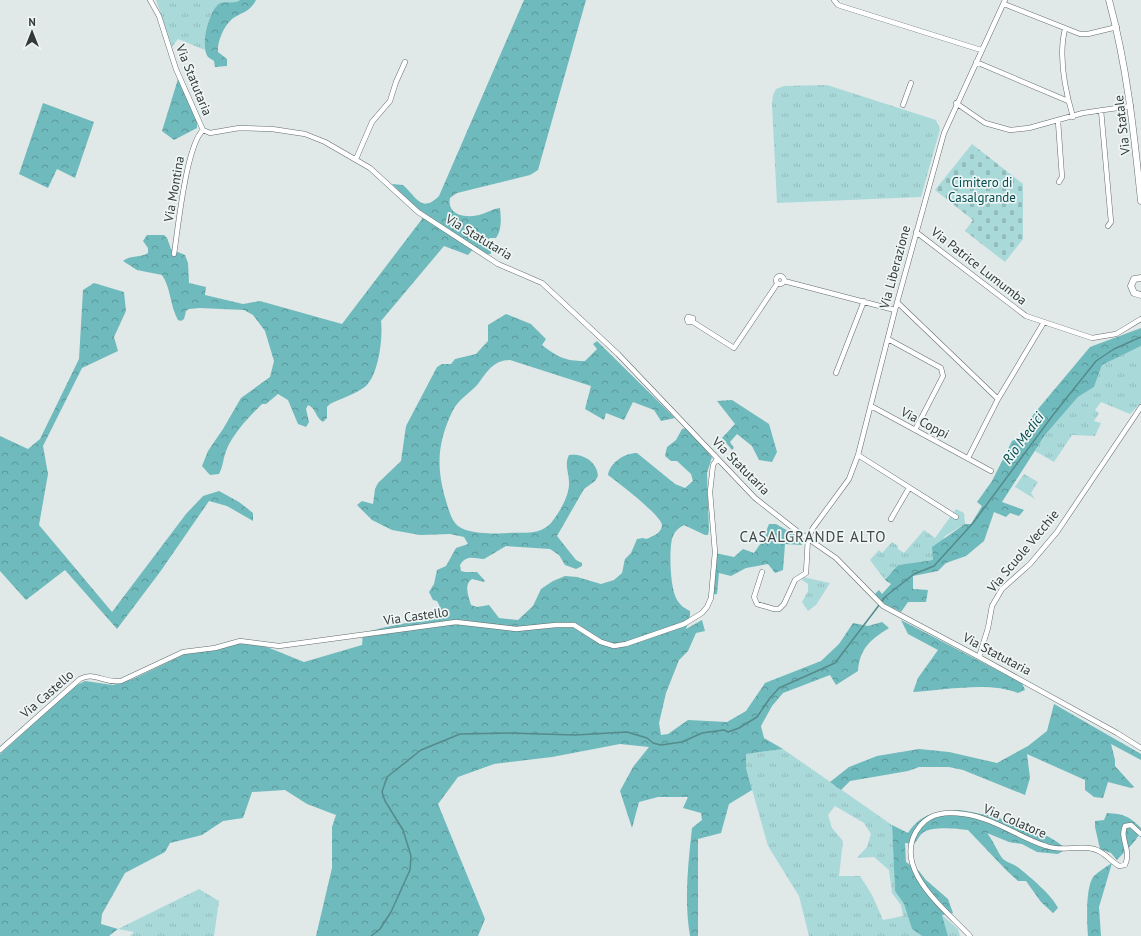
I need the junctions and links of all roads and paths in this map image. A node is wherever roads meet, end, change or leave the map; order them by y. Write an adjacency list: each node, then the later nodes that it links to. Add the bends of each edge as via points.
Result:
1 (150, 0): 18 (street, Via Statutaria, via 159,16 176,69)
2 (834, 0): 7 (street, via 844,8)
3 (1109, 0): 5 (main road, Via Statale)
4 (1004, 2): 6 (street); 7 (street, Via Liberazione)
5 (1116, 27): 6 (street, via 1085,35); 14 (main road, Via Statale)
6 (1065, 29): 11 (street, via 1062,48)
7 (981, 50): 9 (street, Via Liberazione)
8 (405, 62): 19 (street, via 390,101 372,122)
9 (976, 62): 11 (street); 12 (street, Via Liberazione)
10 (910, 82): 13 (street)
11 (1068, 101): 16 (street)
12 (956, 103): 17 (street, via 985,123 1002,129 1023,129); 23 (street, Via Liberazione, via 937,152)
13 (904, 105)
14 (1131, 106): 15 (street); 21 (main road, Via Statale)
15 (1101, 110): 16 (street); 22 (street, via 1111,222)
16 (1073, 117): 17 (street)
17 (1058, 121): 20 (street, via 1062,177)
18 (203, 130): 19 (street, Via Statutaria, via 210,133 239,128 291,131 312,136); 24 (street, Via Montina, via 196,139 190,161)
19 (356, 159): 41 (street, Via Statutaria, via 374,171 418,212 498,264 542,283 618,354)
20 (1059, 182)
21 (1141, 201)
22 (1108, 226)
23 (916, 232): 28 (street, Via Liberazione); 32 (street, Via Patrice Lumumba, via 1022,313)
24 (174, 254)
25 (1141, 278): 26 (main road, via 1134,279 1131,286 1134,293)
26 (1141, 295)
27 (864, 301): 29 (street); 31 (street, via 784,281 777,284 734,348); 34 (street)
28 (897, 302): 29 (street, Via Liberazione); 35 (street)
29 (895, 310): 33 (street, Via Liberazione)
30 (1141, 319): 32 (street, Via Patrice Lumumba, via 1116,334 1092,338)
31 (693, 322)
32 (1044, 322): 35 (street)
33 (888, 339): 36 (street, Via Liberazione); 38 (street, via 941,368 943,372)
34 (836, 373)
35 (998, 399): 40 (street)
36 (871, 406): 38 (street, Via Coppi); 39 (street, Via Liberazione)
37 (1141, 407): 48 (street, Via Scuole Vecchie, via 1057,532 1030,564 1002,589 992,606)
38 (915, 430): 40 (street, Via Coppi)
39 (858, 455): 43 (street); 46 (street, Via Liberazione, via 849,479)
40 (968, 458): 42 (street, Via Coppi)
41 (717, 459): 46 (street, Via Statutaria, via 755,498); 50 (street, Via Castello, via 713,465 710,492 715,552 711,598 702,613 684,624 614,646 600,642 574,625 516,629 456,622 279,646 240,641 215,648 183,652 121,681 112,682 92,675 86,676)
42 (991, 471)
43 (910, 488): 44 (street); 45 (street)
44 (956, 517)
45 (891, 519)
46 (808, 538): 47 (street, via 806,573 795,580 779,609 757,604 754,597); 48 (street, Via Statutaria, via 836,558 883,606)
47 (762, 572)
48 (979, 657): 49 (street, Via Statutaria, via 1117,732)
49 (1141, 748)
50 (0, 750)
51 (1141, 834): 52 (street, Via Colatore, via 1131,825 1125,826 1122,834 1128,856 1125,864 1119,866 1105,854 1093,849 1062,850 1047,847 990,819 944,812 925,819 911,843 910,857 913,869 927,892)
52 (970, 936)

